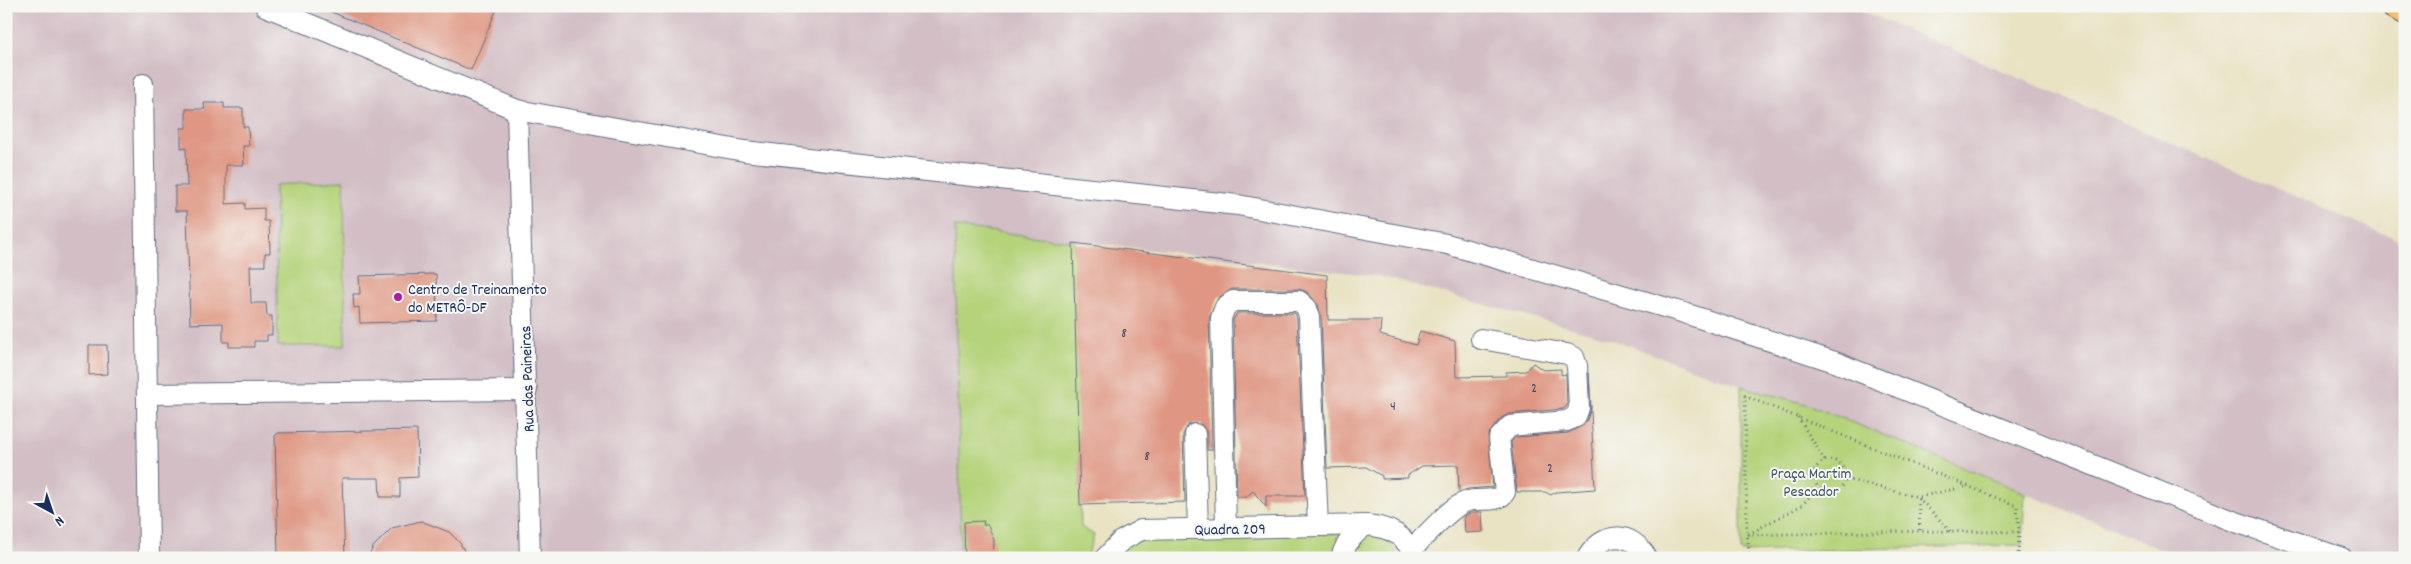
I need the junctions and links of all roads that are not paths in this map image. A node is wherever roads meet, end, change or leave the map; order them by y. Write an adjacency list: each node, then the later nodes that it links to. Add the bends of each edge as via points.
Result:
1 (265, 6): 5 (street)
2 (2394, 6): 3 (main road)
3 (2405, 11)
4 (143, 84): 8 (street)
5 (517, 110): 7 (street, Rua das Paineiras); 21 (street, via 744,151 1238,205 1447,244 1681,312 1834,362 2233,521)
6 (1481, 340): 14 (street, via 1574,357 1579,408 1576,416 1567,421 1510,426 1503,432 1499,438 1503,497 1472,500 1459,505)
7 (526, 390): 8 (street); 16 (street, Rua das Paineiras)
8 (148, 394): 15 (street)
9 (1195, 434): 13 (street)
10 (1366, 525): 11 (street, Quadra 209); 14 (street, Quadra 209, via 1391,529); 18 (street, via 1353,535)
11 (1318, 526): 12 (street, Quadra 209); 12 (street, via 1309,316 1306,308 1299,301 1233,301 1225,307 1221,318)
12 (1226, 528): 13 (street, Quadra 209)
13 (1198, 529): 17 (street, Quadra 209, via 1141,530 1121,541)
14 (1414, 553)
15 (150, 558)
16 (530, 558)
17 (1105, 558)
18 (1341, 558)
19 (1587, 558): 20 (street, via 1601,541 1622,538 1633,541)
20 (1647, 558)
21 (2342, 558)

